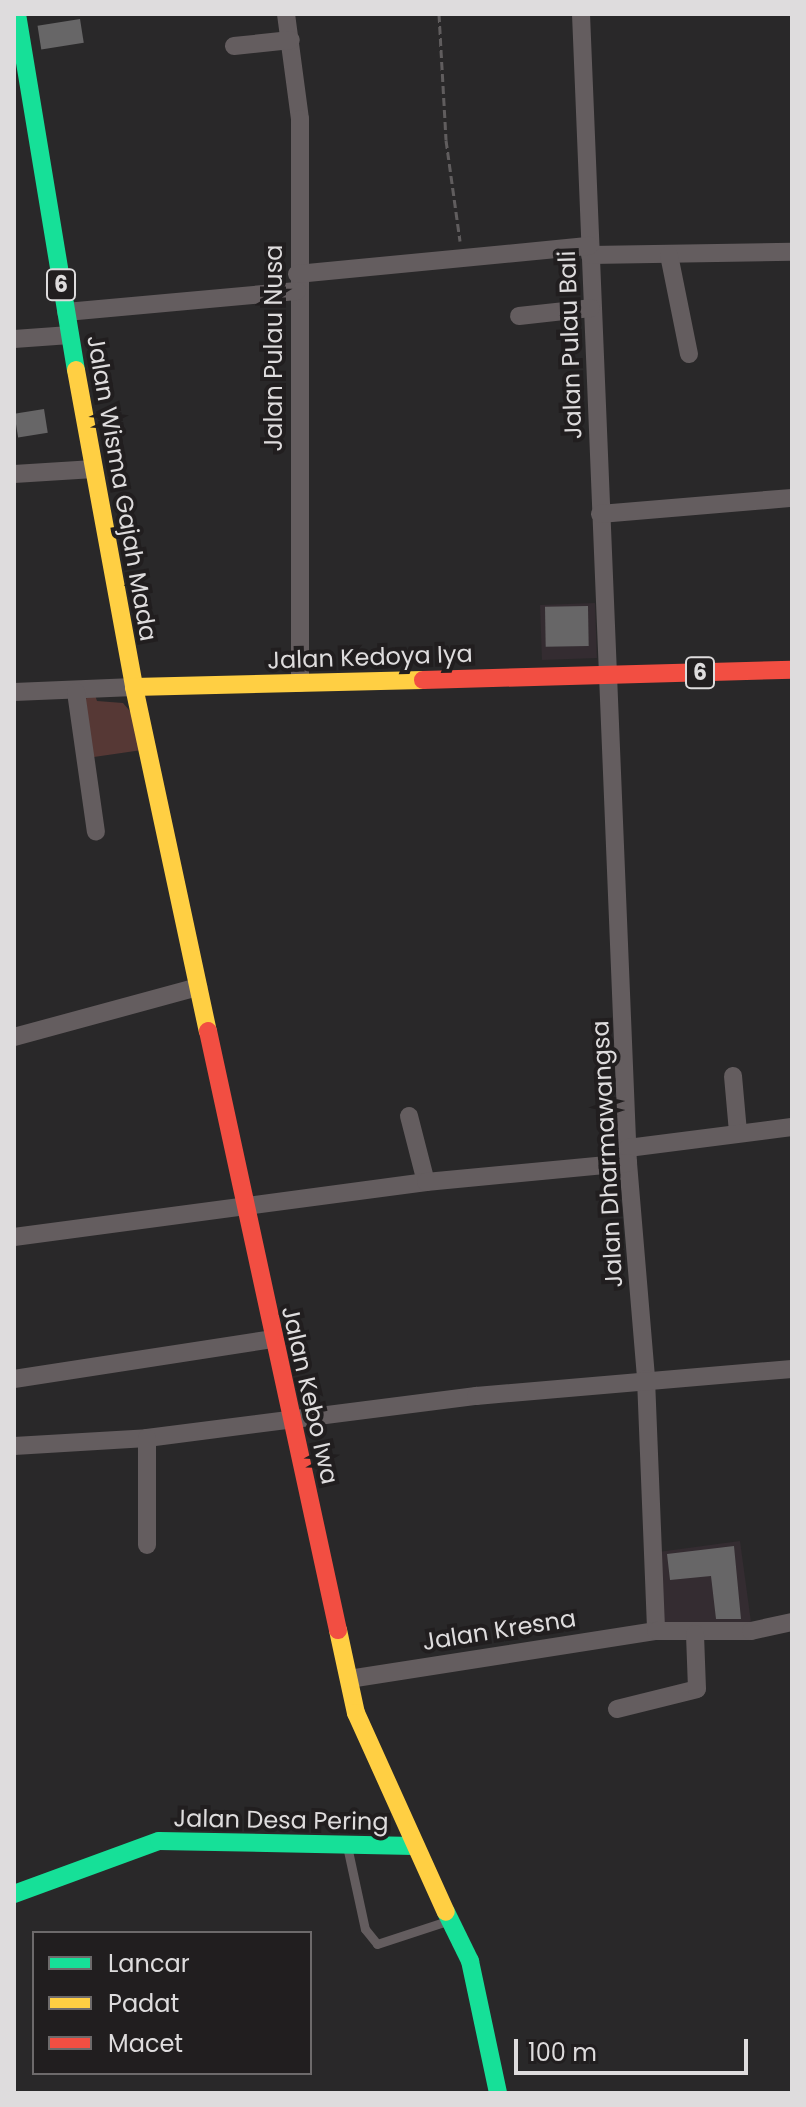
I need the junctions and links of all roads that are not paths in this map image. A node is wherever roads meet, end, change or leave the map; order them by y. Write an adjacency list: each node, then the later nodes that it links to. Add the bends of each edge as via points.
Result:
1 (286, 14): 4 (street, Jalan Pulau Nusa)
2 (581, 14): 8 (street, Jalan Pulau Bali)
3 (16, 18): 6 (main road, Jalan Wisma Gajah Mada / 6)
4 (291, 40): 5 (street); 11 (street, Jalan Pulau Nusa, via 300,119)
5 (234, 46)
6 (33, 132): 7 (street); 13 (main road, Jalan Wisma Gajah Mada / 6)
7 (14, 135)
8 (590, 250): 10 (street); 11 (street, via 463,256); 12 (street, Jalan Pulau Bali)
9 (792, 252): 10 (street)
10 (669, 255): 17 (street)
11 (297, 282): 13 (street); 24 (street, Jalan Pulau Nusa)
12 (591, 308): 14 (street); 21 (street, Jalan Pulau Bali)
13 (66, 312): 15 (main road, Jalan Wisma Gajah Mada / 6)
14 (519, 316)
15 (70, 335): 16 (street); 18 (main road, Jalan Wisma Gajah Mada / 6)
16 (14, 339)
17 (689, 354)
18 (94, 469): 19 (street); 25 (main road, Jalan Wisma Gajah Mada / 6)
19 (14, 474)
20 (792, 498): 21 (street)
21 (600, 514): 23 (street, Jalan Pulau Bali)
22 (792, 670): 23 (main road, 6)
23 (607, 675): 24 (main road, Jalan Kedoya Iya / 6); 35 (street, Jalan Dharmawangsa)
24 (300, 683): 25 (main road, Jalan Kedoya Iya / 6)
25 (134, 687): 27 (street); 29 (main road, Jalan Kebo Iwa)
26 (14, 692): 27 (street)
27 (76, 692): 28 (street)
28 (96, 832)
29 (198, 987): 30 (street); 37 (main road, Jalan Kebo Iwa)
30 (14, 1037)
31 (733, 1076): 34 (street)
32 (409, 1116): 36 (street)
33 (792, 1127): 34 (street)
34 (738, 1132): 35 (street)
35 (628, 1156): 36 (street); 42 (street, Jalan Dharmawangsa)
36 (426, 1182): 37 (street)
37 (242, 1205): 38 (street); 39 (main road, Jalan Kebo Iwa)
38 (14, 1237)
39 (272, 1339): 41 (street); 43 (main road, Jalan Kebo Iwa)
40 (792, 1369): 42 (street)
41 (14, 1379)
42 (646, 1379): 43 (street); 48 (street, Jalan Dharmawangsa)
43 (290, 1418): 44 (street); 50 (main road, Jalan Kebo Iwa)
44 (147, 1438): 45 (street); 46 (street)
45 (14, 1446)
46 (147, 1545)
47 (792, 1622): 49 (street, Jalan Kresna)
48 (656, 1631): 49 (street, Jalan Kresna); 50 (street, Jalan Kresna)
49 (695, 1634): 51 (street, via 697,1689)
50 (349, 1679): 53 (main road, Jalan Kebo Iwa, via 370,1750)
51 (617, 1709)
52 (347, 1846): 53 (main road, Jalan Desa Pering); 54 (main road, Jalan Desa Pering, via 159,1841); 55 (lane, via 365,1929 377,1944)
53 (414, 1846): 55 (main road, Jalan Kebo Iwa)
54 (14, 1894)
55 (450, 1920): 56 (main road, Jalan Kebo Iwa, via 478,1987)
56 (498, 2093)

